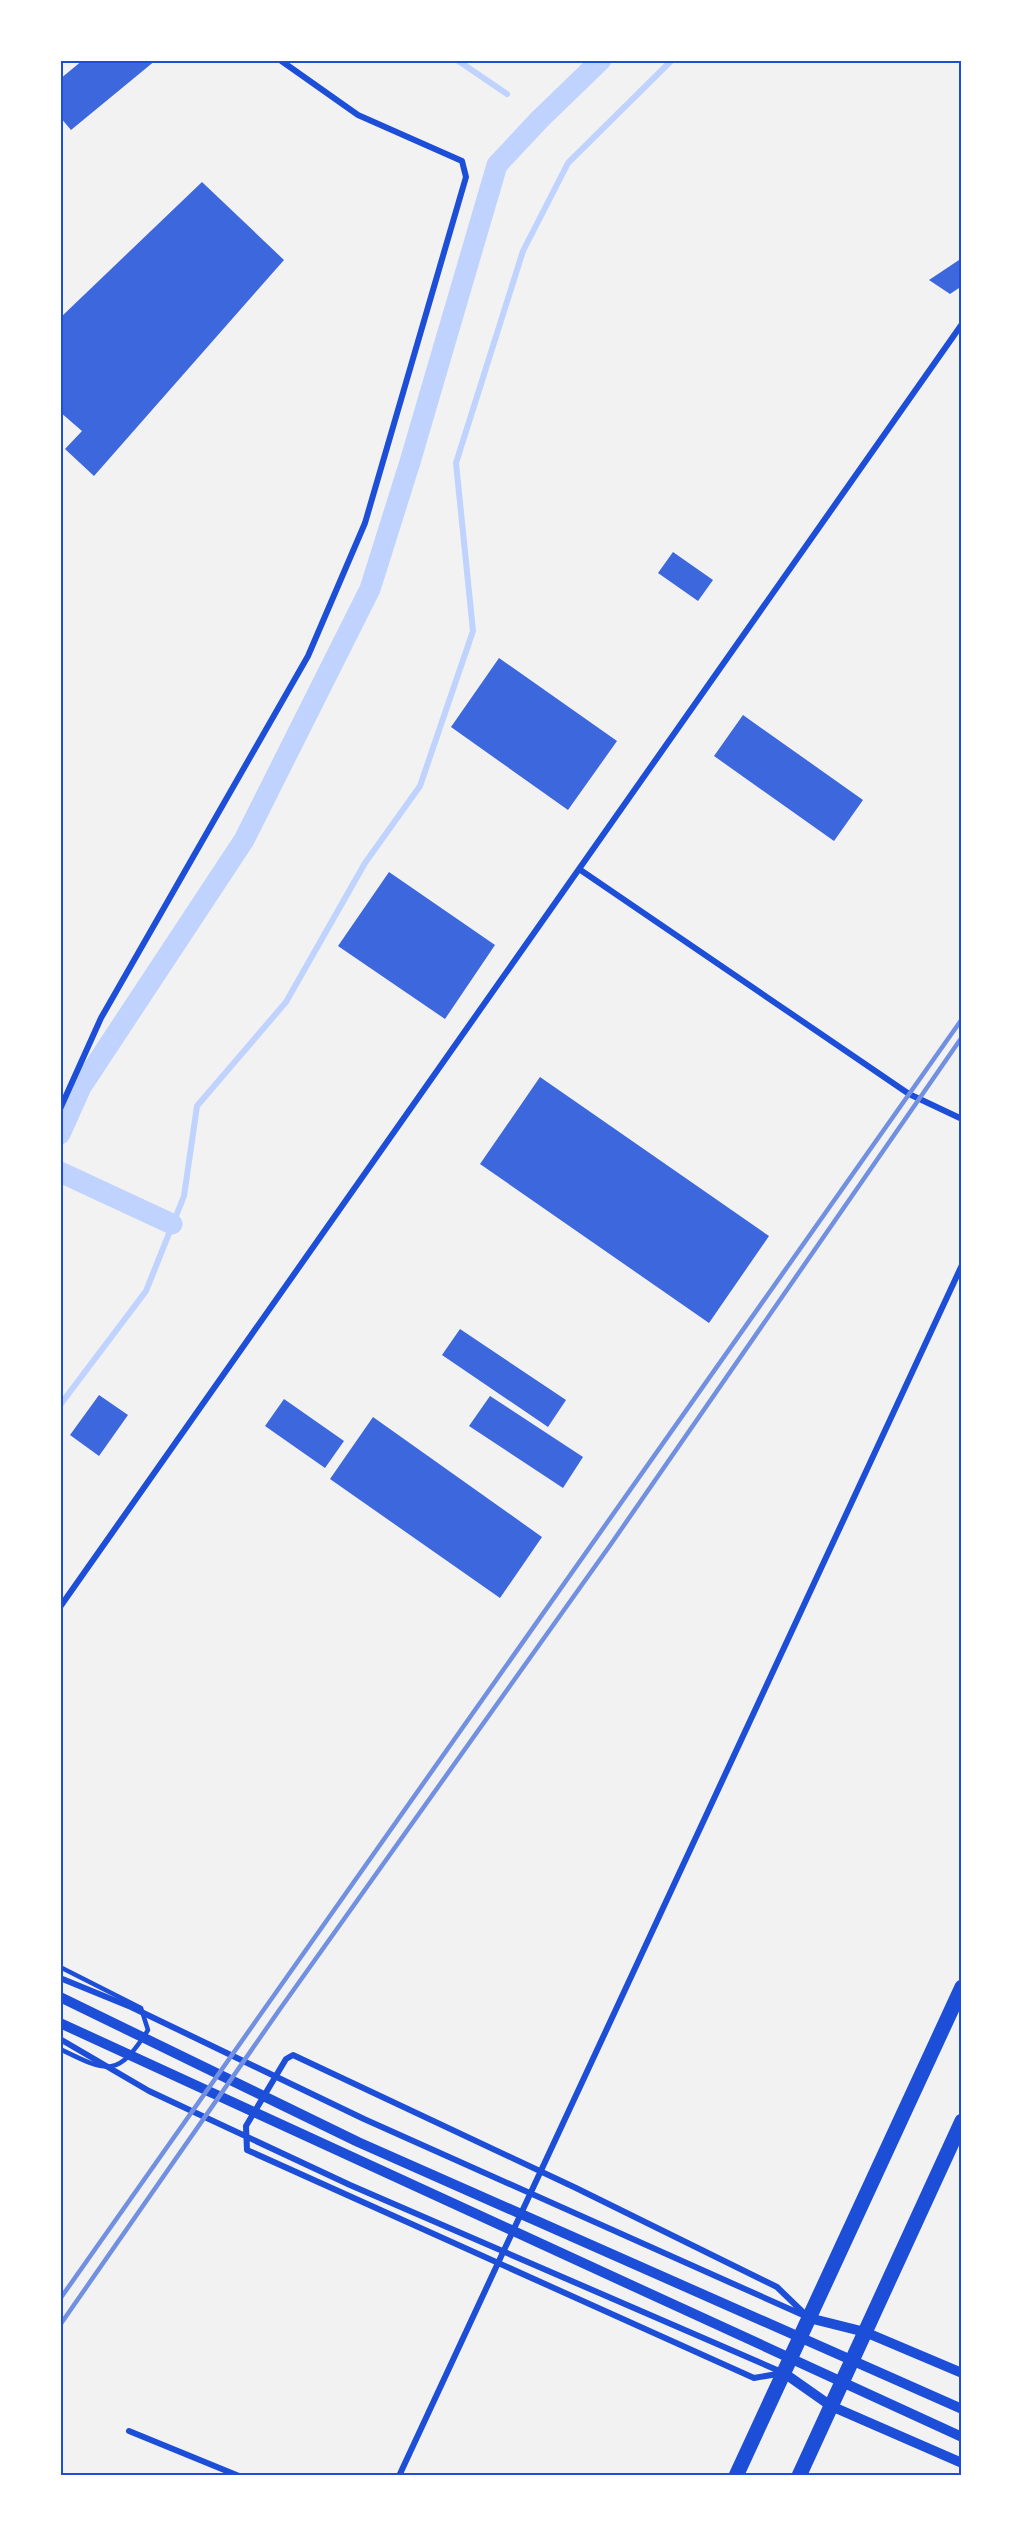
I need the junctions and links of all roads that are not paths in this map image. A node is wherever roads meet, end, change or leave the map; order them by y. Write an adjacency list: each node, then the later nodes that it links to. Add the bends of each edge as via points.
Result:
1 (280, 60): 4 (street, via 358,115 462,161 466,177 365,523 308,656 100,1017)
2 (962, 324): 3 (street)
3 (579, 869): 5 (street, via 909,1094); 7 (street)
4 (60, 1108)
5 (962, 1119)
6 (962, 1264): 16 (street)
7 (60, 1607)
8 (60, 1967): 14 (lane, via 141,2008 148,2030 118,2065 99,2068)
9 (60, 1978): 18 (street)
10 (962, 1987): 18 (main road)
11 (60, 1997): 23 (street, via 358,2142)
12 (60, 2023): 25 (street)
13 (60, 2039): 20 (street, via 149,2091 350,2185)
14 (60, 2049)
15 (962, 2121): 19 (main road)
16 (541, 2171): 17 (street); 17 (street, via 293,2055 286,2059 246,2126 247,2150); 18 (street, via 777,2287)
17 (498, 2263): 20 (street, via 753,2378); 28 (street)
18 (809, 2318): 19 (street); 20 (main road)
19 (865, 2332): 21 (street); 22 (main road)
20 (784, 2373): 22 (street); 29 (main road)
21 (962, 2373)
22 (831, 2406): 26 (street); 30 (main road)
23 (962, 2409)
24 (129, 2431): 27 (street)
25 (962, 2437)
26 (962, 2463)
27 (239, 2476)
28 (399, 2476)
29 (736, 2476)
30 (799, 2476)

